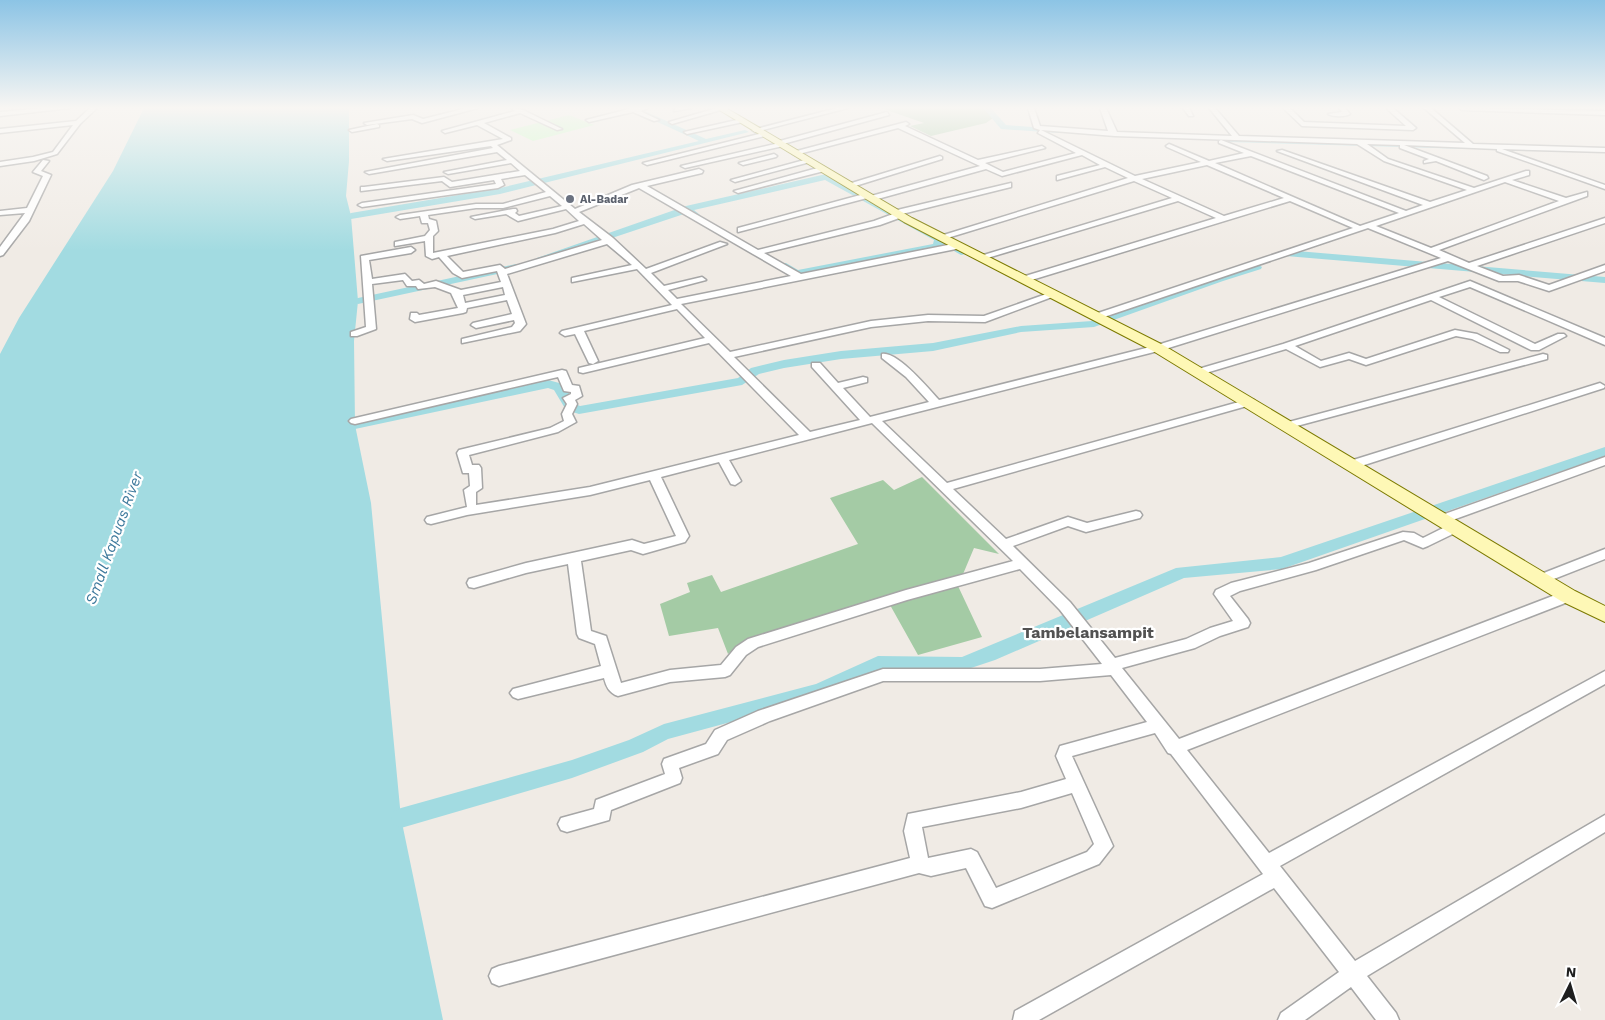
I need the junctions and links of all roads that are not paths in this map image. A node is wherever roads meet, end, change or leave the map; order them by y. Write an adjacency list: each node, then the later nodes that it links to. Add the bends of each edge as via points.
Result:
1 (46, 156): 32 (street)
2 (400, 156): 22 (street)
3 (470, 156): 20 (street)
4 (507, 156): 23 (street)
5 (675, 156): 28 (street)
6 (729, 156): 34 (street)
7 (777, 156): 29 (street)
8 (799, 156): 26 (street)
9 (961, 156): 30 (street)
10 (1009, 156): 30 (street)
11 (1073, 156): 35 (street, via 1005,174)
12 (1088, 156): 33 (street)
13 (1193, 156): 31 (street)
14 (1244, 156): 31 (street)
15 (1255, 156): 69 (street)
16 (1293, 156): 64 (street)
17 (1381, 156): 54 (street, via 1393,163)
18 (1425, 156): 24 (street)
19 (1516, 156): 52 (street)
20 (463, 157): 36 (street); 39 (street, via 396,171)
21 (940, 158): 49 (street)
22 (387, 159)
23 (513, 160): 36 (street); 41 (street)
24 (1436, 160): 27 (street); 46 (street)
25 (45, 161): 67 (street, via 37,172 47,175)
26 (808, 161): 37 (street); 47 (street)
27 (1426, 162)
28 (647, 163)
29 (743, 163)
30 (976, 163): 35 (street)
31 (1211, 163): 45 (street); 61 (street)
32 (0, 164)
33 (1106, 165): 44 (street); 45 (street)
34 (680, 167)
35 (986, 167): 59 (street)
36 (472, 168): 40 (street)
37 (821, 169): 49 (street); 55 (street)
38 (699, 171): 51 (street)
39 (369, 172)
40 (448, 172)
41 (528, 172): 43 (street); 57 (street)
42 (1526, 173): 48 (street)
43 (496, 177): 53 (street, via 450,185 444,179); 63 (street, via 498,186)
44 (1060, 178)
45 (1135, 178): 60 (street); 80 (street)
46 (1484, 178)
47 (735, 180)
48 (1505, 180): 54 (street); 62 (street)
49 (849, 185): 59 (street)
50 (1008, 185): 72 (street)
51 (641, 186): 66 (street); 99 (street)
52 (1605, 188): 56 (street)
53 (364, 189)
54 (1473, 190): 64 (street)
55 (738, 191)
56 (1596, 191)
57 (552, 193): 66 (street); 71 (street, via 503,206 476,206)
58 (1584, 194): 62 (street)
59 (869, 197): 72 (street); 79 (street)
60 (1180, 198): 75 (street); 93 (street)
61 (1290, 199): 75 (street); 78 (street)
62 (1565, 200): 90 (street)
63 (362, 205)
64 (1430, 205): 69 (street)
65 (525, 208): 68 (street)
66 (570, 209): 68 (street, via 518,219); 77 (street)
67 (31, 210): 70 (street); 81 (street)
68 (508, 212): 74 (street)
69 (1403, 212): 78 (street)
70 (0, 213)
71 (424, 214): 73 (street); 83 (street, via 425,221 432,221 434,231 429,234)
72 (897, 214): 80 (street); 89 (street)
73 (400, 217)
74 (475, 217)
75 (1222, 218): 100 (street)
76 (1605, 220): 95 (street)
77 (586, 222): 82 (street); 92 (street)
78 (1363, 227): 90 (street); 113 (street)
79 (741, 230)
80 (938, 236): 87 (street)
81 (12, 237): 84 (street); 91 (street)
82 (607, 237): 97 (street); 98 (street)
83 (430, 238): 86 (street); 92 (street, via 430,254)
84 (0, 239)
85 (723, 244): 97 (street)
86 (393, 245)
87 (958, 246): 93 (street); 99 (street)
88 (411, 250): 103 (street, via 364,258)
89 (762, 251)
90 (1432, 251): 94 (street)
91 (0, 253)
92 (440, 254): 98 (street, via 462,275)
93 (982, 257): 100 (street)
94 (1448, 258): 95 (street); 124 (street)
95 (1469, 266): 96 (street, via 1502,279 1519,278 1549,288)
96 (1605, 268)
97 (642, 269): 101 (street); 105 (street)
98 (501, 271): 104 (street)
99 (800, 276): 110 (street)
100 (1025, 279): 107 (street)
101 (575, 280)
102 (702, 280): 105 (street)
103 (368, 282): 106 (street, via 405,277 410,284 419,283 421,287 436,284); 118 (street, via 371,329)
104 (506, 284): 106 (street); 108 (street)
105 (663, 289): 110 (street)
106 (458, 294): 111 (street)
107 (1055, 294): 113 (street); 126 (street, via 985,319 928,318 871,324)
108 (511, 297): 111 (street); 114 (street)
109 (1431, 297): 119 (street, via 1535,348); 122 (street, via 1467,285 1476,286); 123 (street)
110 (677, 304): 116 (street); 120 (street)
111 (462, 306): 112 (street, via 463,310 415,320)
112 (414, 315)
113 (1102, 318): 124 (street)
114 (520, 322): 115 (street); 121 (street, via 517,329)
115 (476, 325)
116 (578, 330): 117 (street); 129 (street)
117 (565, 332)
118 (354, 334)
119 (1560, 336)
120 (713, 338): 126 (street); 131 (street)
121 (464, 341)
122 (1605, 342)
123 (1287, 346): 125 (street, via 1320,364 1349,356 1366,362 1455,332 1474,336); 132 (street)
124 (1158, 348): 132 (street); 137 (street)
125 (1504, 350)
126 (729, 355): 141 (street)
127 (886, 356): 137 (street, via 910,374)
128 (1543, 357): 140 (street)
129 (593, 361)
130 (816, 366): 135 (street)
131 (583, 370)
132 (1199, 372): 136 (street)
133 (863, 380): 135 (street)
134 (1600, 386): 144 (street)
135 (836, 387): 138 (street)
136 (1250, 402): 140 (street); 147 (street)
137 (937, 404): 138 (street)
138 (871, 420): 141 (street); 147 (street)
139 (355, 421): 148 (street, via 562,372 568,390 574,388 577,396 568,398 572,404 568,414 570,422 554,430 463,453 467,470 475,468 476,488 470,490)
140 (1289, 426): 144 (street)
141 (807, 436): 142 (street)
142 (722, 458): 145 (street); 146 (street)
143 (1605, 461): 151 (street)
144 (1354, 464): 151 (street)
145 (654, 475): 150 (street, via 590,491 467,511); 154 (street, via 682,538 643,549 632,545)
146 (734, 481)
147 (943, 488): 152 (street)
148 (471, 504)
149 (1136, 515): 152 (street, via 1086,528 1068,521)
150 (432, 520)
151 (1447, 521): 156 (street); 160 (street, via 1423,543 1403,536 1311,567 1236,587 1222,594 1243,623 1190,644)
152 (1004, 545): 155 (street)
153 (1605, 554): 156 (street)
154 (574, 559): 157 (street); 161 (street, via 584,634 601,640)
155 (1024, 563): 160 (street, via 1065,606); 161 (street, via 906,595 753,643 746,646 725,671 670,676 618,690)
156 (1541, 578): 158 (street)
157 (474, 583)
158 (1568, 596): 159 (street); 165 (street)
159 (1605, 615)
160 (1113, 667): 164 (street); 168 (street, via 1040,675 883,675 764,716 720,735 712,749 670,764 674,778 602,806 602,814)
161 (610, 670): 163 (street)
162 (1605, 677): 170 (street)
163 (518, 693)
164 (1157, 726): 165 (street); 166 (street, via 1066,751 1064,756)
165 (1174, 748): 170 (street)
166 (1076, 781): 169 (street, via 1073,785 1021,800 914,820 911,828 920,856); 169 (street, via 1104,846 1093,858 992,899 970,858 931,867)
167 (1605, 823): 171 (street)
168 (567, 824)
169 (918, 864): 172 (street)
170 (1272, 870): 171 (street); 173 (street)
171 (1353, 974): 174 (street); 175 (street)
172 (499, 976)
173 (1022, 1018)
174 (1288, 1020)
175 (1390, 1020)

